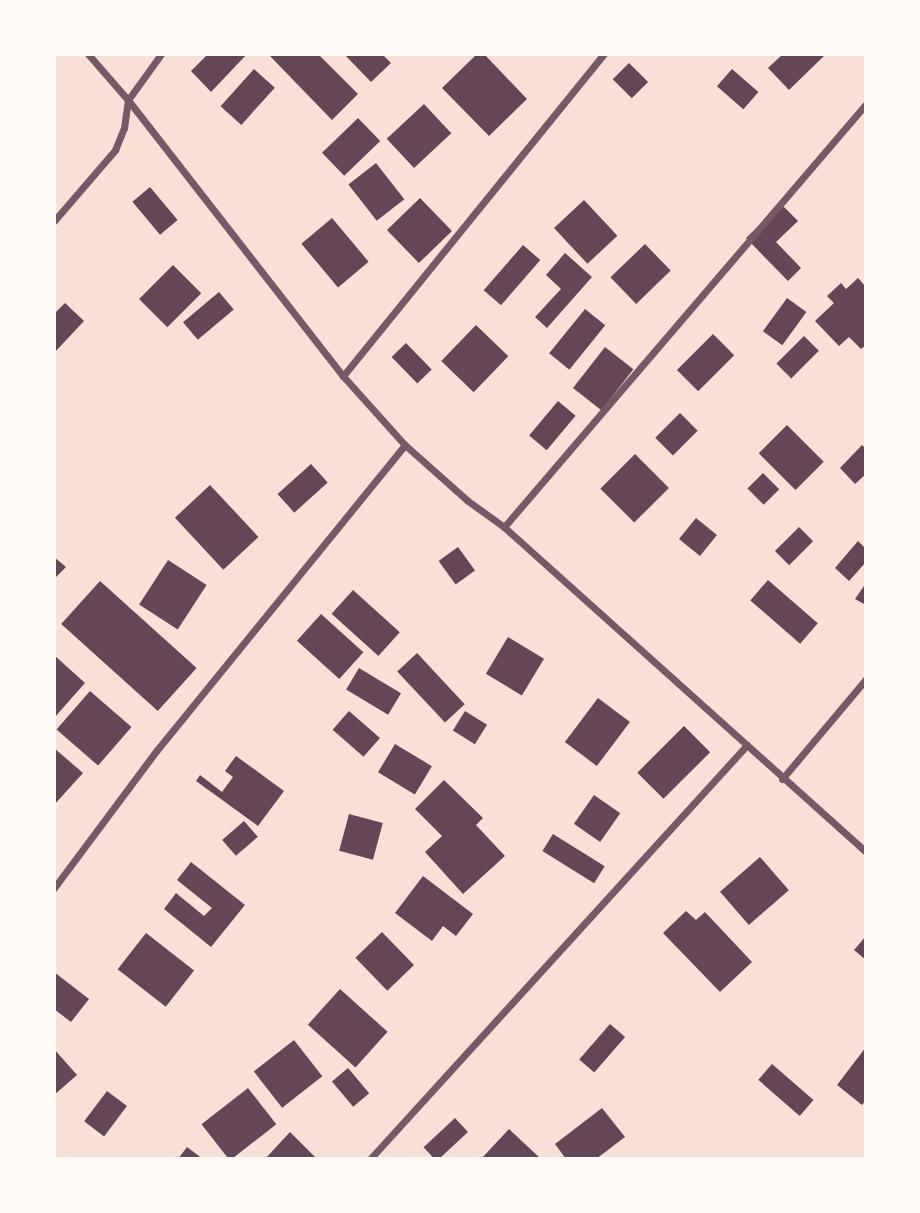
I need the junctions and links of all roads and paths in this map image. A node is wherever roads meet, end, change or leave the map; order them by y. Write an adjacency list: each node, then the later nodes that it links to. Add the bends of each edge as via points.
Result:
1 (89, 54): 4 (street)
2 (161, 54): 4 (street)
3 (604, 54): 7 (street)
4 (128, 100): 6 (street, via 115,150); 7 (street)
5 (866, 104): 9 (street)
6 (54, 221)
7 (343, 376): 8 (street)
8 (405, 445): 9 (street); 14 (street, via 157,750)
9 (504, 527): 11 (street)
10 (866, 679): 12 (street)
11 (747, 745): 12 (street); 15 (street)
12 (782, 779): 13 (street)
13 (866, 852)
14 (54, 888)
15 (370, 1159)

